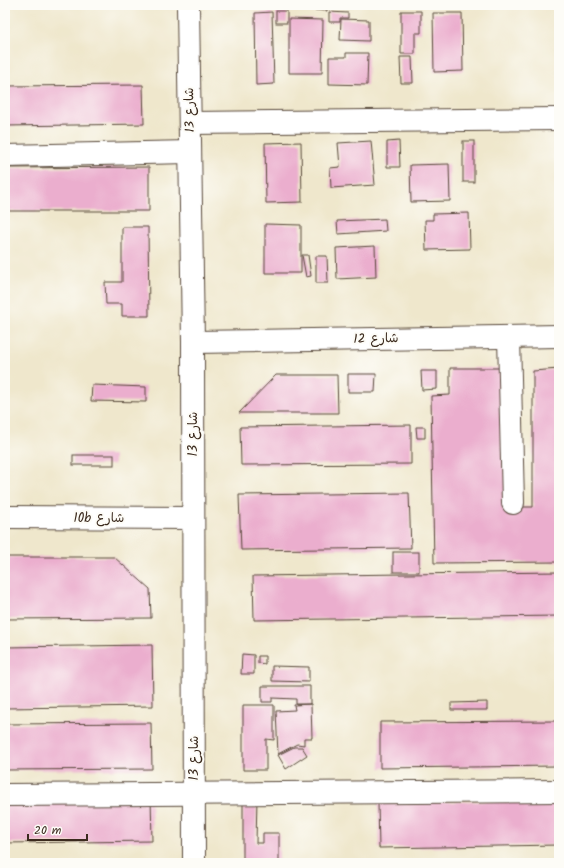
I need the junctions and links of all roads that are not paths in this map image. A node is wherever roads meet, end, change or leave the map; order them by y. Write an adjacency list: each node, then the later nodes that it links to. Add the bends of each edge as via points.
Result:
1 (188, 5): 3 (street, شارع 13)
2 (559, 120): 3 (street)
3 (190, 123): 4 (street, شارع 13)
4 (190, 152): 5 (street); 8 (street, شارع 13)
5 (5, 156)
6 (559, 336): 7 (street, شارع 12)
7 (508, 337): 8 (street, شارع 12); 9 (street)
8 (193, 342): 11 (street, شارع 13)
9 (513, 503)
10 (5, 517): 11 (street, 10b شارع)
11 (193, 518): 13 (street, شارع 13)
12 (559, 791): 13 (street)
13 (194, 793): 14 (street); 15 (street, شارع 13)
14 (5, 795)
15 (194, 863)

